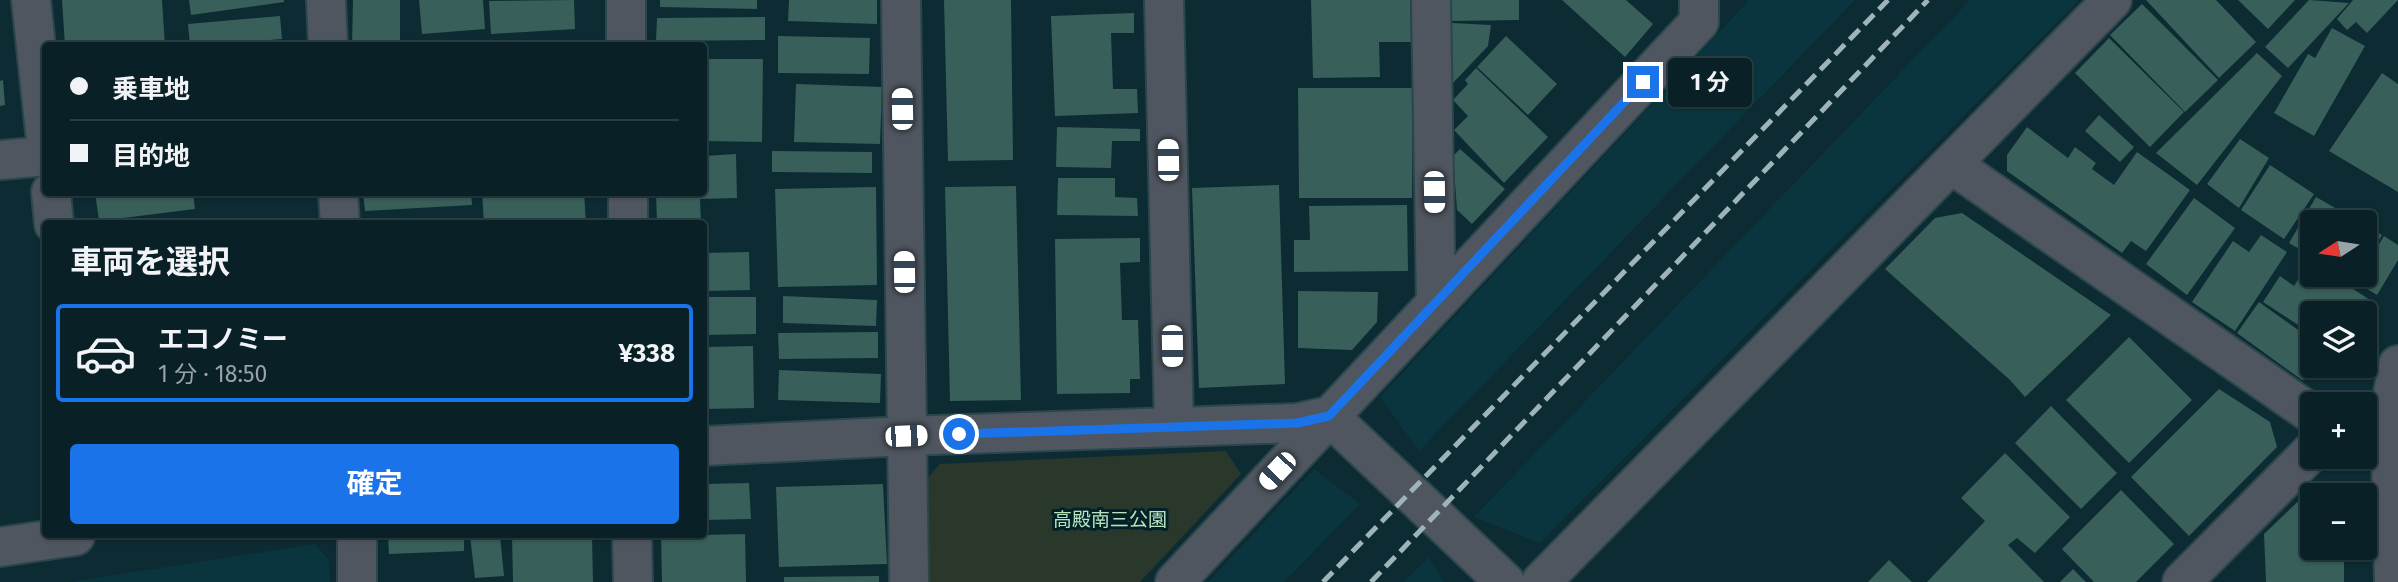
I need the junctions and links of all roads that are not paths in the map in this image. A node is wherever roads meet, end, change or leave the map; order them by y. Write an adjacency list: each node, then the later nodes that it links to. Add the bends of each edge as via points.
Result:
1 (31, 0): 11 (street)
2 (326, 0): 9 (street)
3 (626, 0): 10 (street)
4 (901, 0): 27 (street)
5 (1164, 0): 25 (street)
6 (1431, 0): 21 (street)
7 (1699, 0): 21 (street, via 1699,22)
8 (2112, 0): 14 (street)
9 (328, 42)
10 (626, 42)
11 (42, 103)
12 (42, 156): 13 (street)
13 (0, 160)
14 (1951, 164): 23 (street); 39 (street)
15 (51, 196): 18 (street)
16 (338, 196): 19 (street)
17 (628, 196): 20 (street)
18 (54, 220)
19 (340, 220)
20 (628, 220)
21 (1436, 303): 24 (street)
22 (2398, 365): 26 (street)
23 (2300, 406)
24 (1329, 416): 25 (street, via 1297,423); 37 (street); 38 (street)
25 (1174, 426): 27 (street)
26 (2377, 428): 41 (street)
27 (906, 436): 28 (street); 36 (street)
28 (707, 446)
29 (2300, 463): 40 (street)
30 (61, 538): 33 (street)
31 (356, 538): 34 (street)
32 (632, 538): 35 (street)
33 (0, 547)
34 (357, 582)
35 (633, 582)
36 (909, 582)
37 (1175, 582)
38 (1505, 582)
39 (1541, 582)
40 (2182, 582)
41 (2394, 582)

